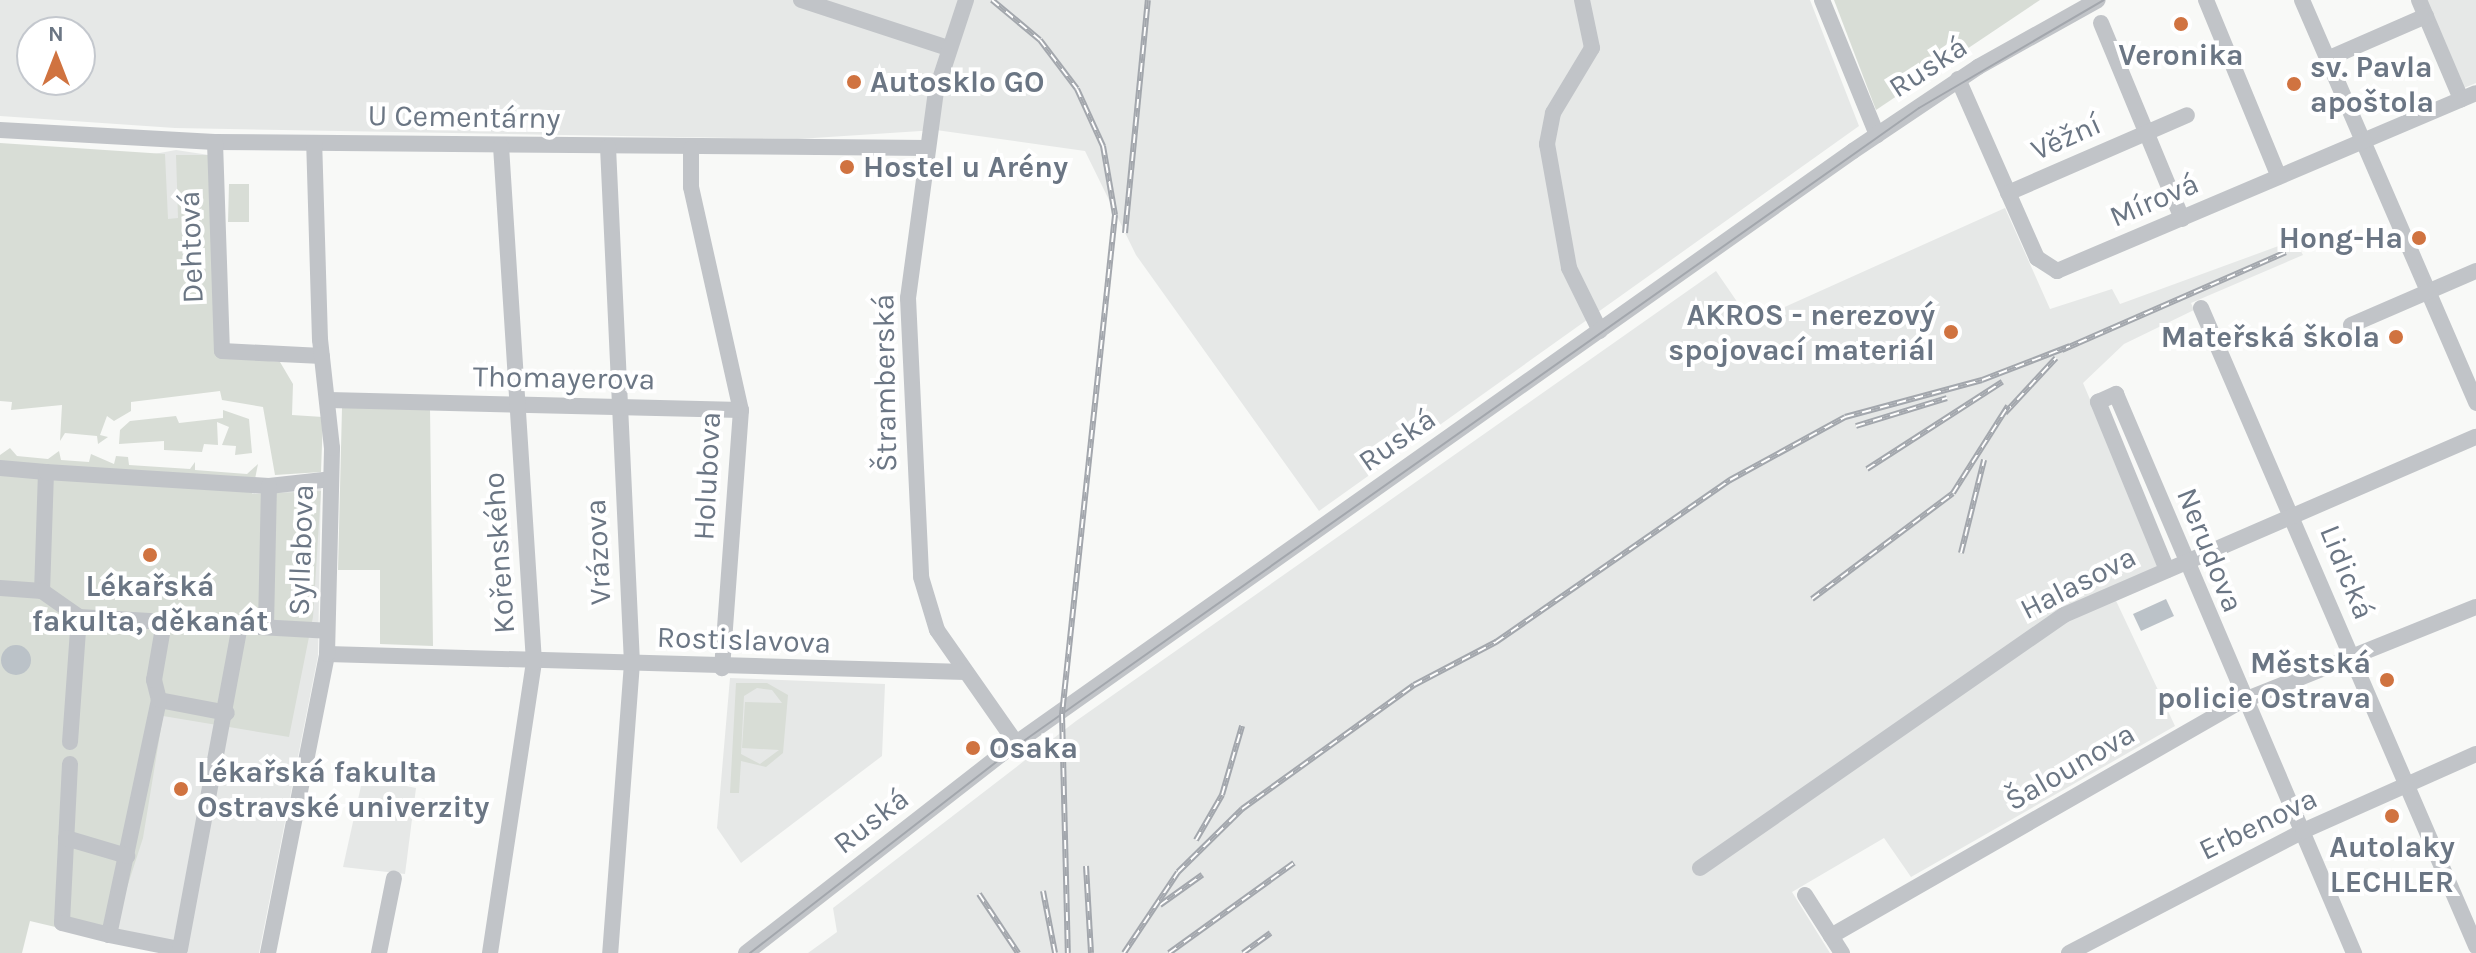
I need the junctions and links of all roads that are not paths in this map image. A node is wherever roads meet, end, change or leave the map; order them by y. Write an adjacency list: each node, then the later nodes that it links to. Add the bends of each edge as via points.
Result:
1 (801, 0): 10 (street)
2 (966, 0): 10 (street, Štramberská)
3 (1582, 0): 32 (street, via 1592,48 1553,113 1547,144 1569,268)
4 (1822, 0): 17 (street)
5 (2098, 0): 12 (street, Ruská)
6 (2206, 0): 25 (street)
7 (2302, 0): 11 (street)
8 (2422, 8): 11 (street); 13 (street)
9 (2101, 23): 16 (street, Věžní)
10 (948, 48): 23 (street, Štramberská)
11 (2327, 59): 19 (street)
12 (1958, 79): 17 (street, Ruská); 26 (street, Mírová)
13 (2468, 96): 19 (street, Mírová)
14 (2187, 115): 16 (street, Věžní)
15 (0, 130): 18 (street, U Cementárny)
16 (2146, 133): 26 (street, Věžní); 27 (street, Věžní)
17 (1877, 135): 32 (street, Ruská)
18 (215, 142): 20 (street, U Cementárny); 33 (street, Dehtová, via 222,351)
19 (2362, 142): 25 (street, Mírová); 29 (street)
20 (314, 143): 21 (street, U Cementárny); 33 (street, Syllabova)
21 (501, 146): 22 (street, U Cementárny); 36 (street, Kořenského)
22 (608, 147): 24 (street, U Cementárny); 37 (street, Vrázova)
23 (928, 148): 24 (street, U Cementárny); 59 (street, Štramberská, via 907,327 921,577 932,620)
24 (691, 149): 38 (street, Holubova, via 691,187)
25 (2279, 177): 27 (street, Mírová)
26 (2008, 193): 27 (street, Mírová, via 2037,258 2053,271)
27 (2182, 219)
28 (2476, 271): 29 (street)
29 (2426, 292): 31 (street); 35 (street)
30 (2201, 308): 44 (street, Lidická)
31 (2351, 325)
32 (1600, 331): 64 (street, Ruská)
33 (322, 356): 34 (street, Syllabova)
34 (329, 400): 36 (street, Thomayerova); 42 (street, Syllabova)
35 (2476, 403)
36 (518, 405): 37 (street, Thomayerova); 56 (street, Kořenského)
37 (619, 408): 38 (street, Thomayerova); 57 (street, Vrázova)
38 (741, 410): 58 (street, Holubova)
39 (2476, 437): 44 (street, Halasova)
40 (0, 468): 41 (street)
41 (46, 472): 43 (street); 47 (street)
42 (331, 479): 43 (street); 53 (street, Syllabova)
43 (269, 486): 52 (street)
44 (2293, 515): 45 (street, Halasova); 55 (street, Lidická)
45 (2175, 566): 45 (street, Nerudova, via 2098,402 2116,394); 61 (street, Nerudova); 71 (street, Halasova, via 2064,615)
46 (0, 588): 47 (street)
47 (42, 591): 49 (street)
48 (2476, 607): 55 (street, Šalounova)
49 (79, 617): 50 (street); 63 (street)
50 (164, 622): 51 (street); 60 (street, via 154,680)
51 (240, 626): 52 (street); 62 (street)
52 (266, 627): 53 (street)
53 (327, 631): 54 (street, Syllabova)
54 (327, 654): 56 (street, Rostislavova); 77 (street, Syllabova)
55 (2350, 655): 61 (street, Šalounova); 67 (street, Lidická)
56 (534, 662): 57 (street, Rostislavova); 79 (street, Kořenského)
57 (632, 663): 58 (street, Rostislavova); 80 (street, Vrázova)
58 (722, 668): 59 (street, Rostislavova)
59 (966, 672): 64 (street, Štramberská)
60 (159, 700): 62 (street); 70 (street)
61 (2242, 701): 68 (street, Nerudova); 75 (street, Šalounova)
62 (227, 713): 74 (street, via 180,949)
63 (70, 742)
64 (1016, 743): 81 (street, Ruská)
65 (2476, 754): 67 (street, Erbenova)
66 (70, 764): 69 (street)
67 (2408, 785): 68 (street, Erbenova); 76 (street, Lidická)
68 (2303, 831): 83 (street, Erbenova); 84 (street, Nerudova)
69 (66, 838): 70 (street); 74 (street, via 62,923)
70 (127, 856): 74 (street)
71 (1700, 868)
72 (394, 878): 78 (street)
73 (1805, 895): 75 (street)
74 (109, 935)
75 (1831, 936): 82 (street)
76 (2476, 946)
77 (268, 953)
78 (379, 953)
79 (490, 953)
80 (610, 953)
81 (746, 953)
82 (1842, 953)
83 (2069, 953)
84 (2354, 953)

